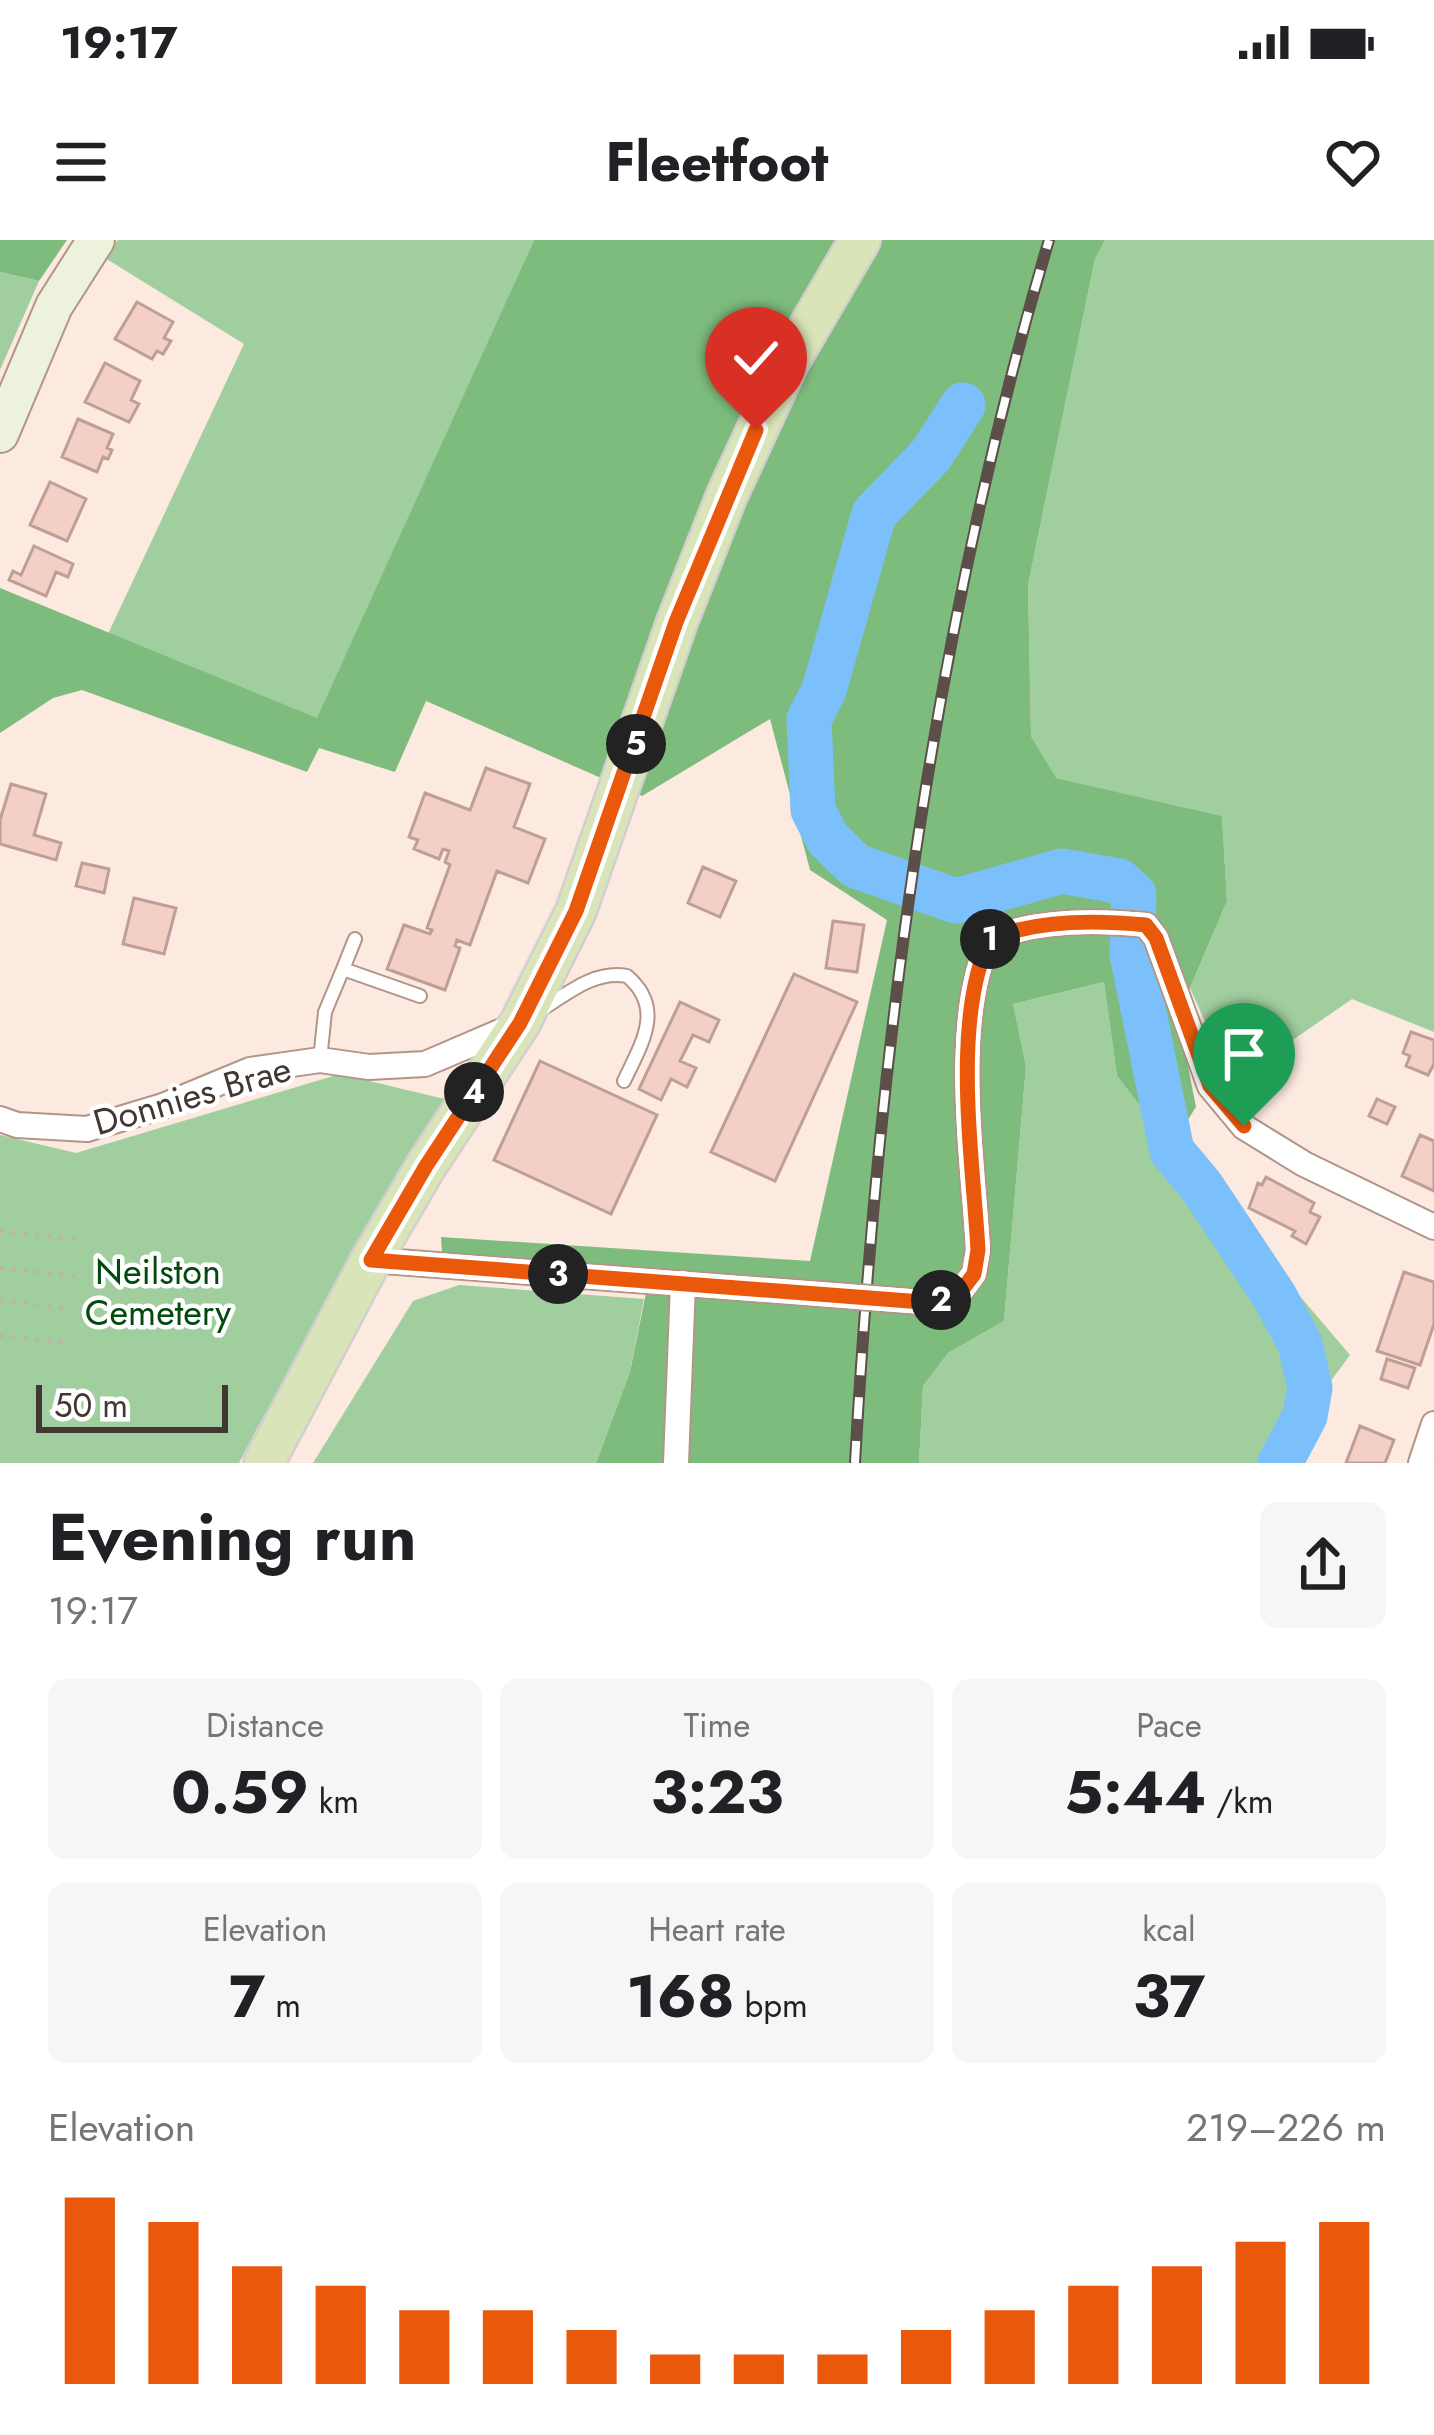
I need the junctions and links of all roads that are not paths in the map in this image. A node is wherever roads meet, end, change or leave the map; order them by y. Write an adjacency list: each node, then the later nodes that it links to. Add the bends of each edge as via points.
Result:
1 (96, 240): 3 (street, via 55,306)
2 (860, 240): 7 (main road, via 788,363 727,495 584,890)
3 (0, 434)
4 (355, 939): 5 (lane)
5 (343, 969): 6 (lane); 8 (lane, via 325,1012)
6 (419, 996)
7 (520, 1023): 8 (street, Donnies Brae, via 425,1064); 9 (lane, via 582,984 627,976 650,1017); 12 (main road)
8 (320, 1060): 10 (street, Donnies Brae, via 250,1070 87,1129)
9 (625, 1081)
10 (0, 1120)
11 (1434, 1226): 13 (street, bridge, via 1244,1126 1210,1086 1146,925 1015,928 990,939 976,969 967,1030 978,1250 974,1274 956,1298)
12 (371, 1260): 13 (street); 15 (main road)
13 (682, 1283): 16 (street)
14 (1434, 1424): 17 (street)
15 (264, 1463)
16 (676, 1463)
17 (1420, 1463)

